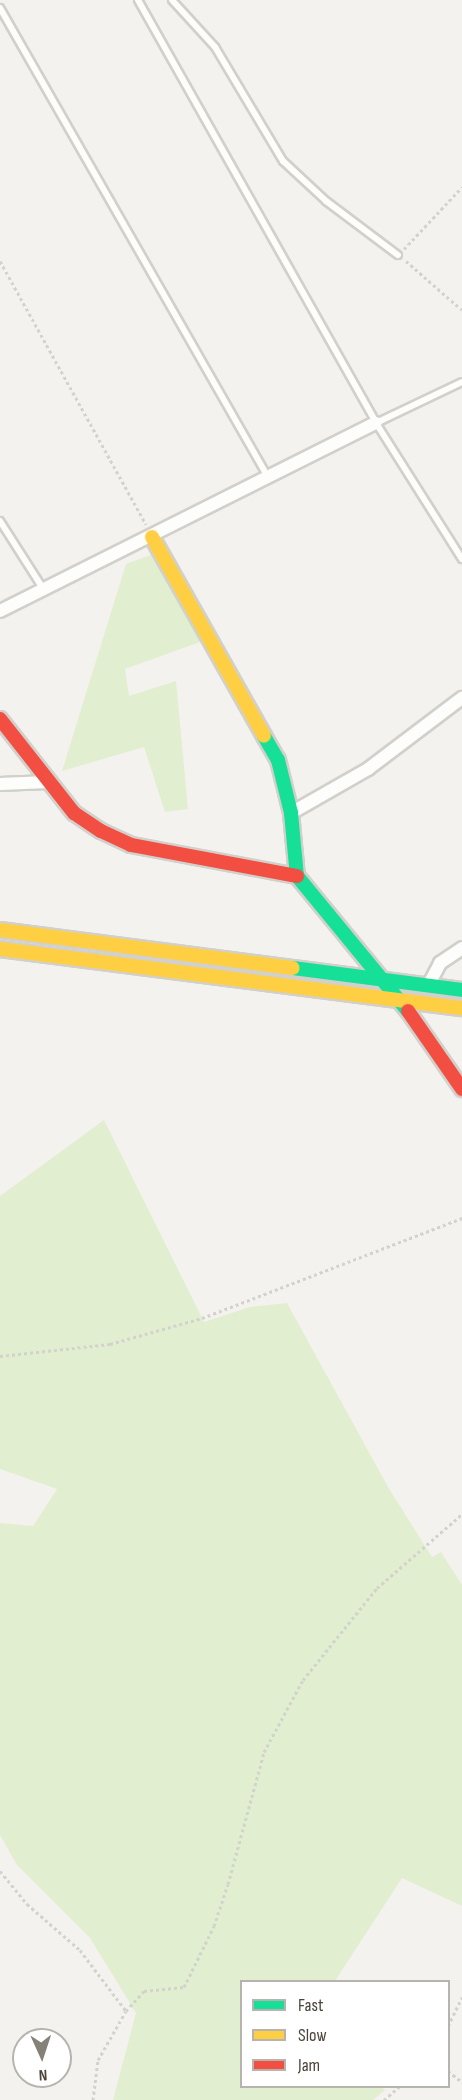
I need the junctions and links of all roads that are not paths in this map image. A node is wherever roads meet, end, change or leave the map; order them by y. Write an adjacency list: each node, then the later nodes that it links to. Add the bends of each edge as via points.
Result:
1 (138, 0): 6 (lane)
2 (172, 0): 4 (lane, via 215,47 283,161 326,201)
3 (0, 8): 7 (lane)
4 (398, 255)
5 (462, 382): 6 (lane)
6 (376, 423): 7 (street); 10 (lane)
7 (268, 478): 9 (street)
8 (0, 521): 11 (lane)
9 (152, 537): 11 (street); 17 (street, via 278,760)
10 (462, 559)
11 (44, 590): 12 (street)
12 (0, 611)
13 (462, 698): 17 (street, via 368,769)
14 (0, 718): 15 (street)
15 (48, 782): 16 (street); 18 (street, via 74,813 131,845)
16 (0, 784)
17 (291, 813): 18 (street)
18 (297, 876): 22 (street)
19 (0, 930): 22 (street)
20 (462, 948): 23 (street, via 440,963)
21 (0, 949): 25 (street)
22 (382, 980): 23 (street); 25 (street)
23 (428, 986): 24 (street)
24 (462, 990)
25 (400, 1000): 26 (street); 27 (street)
26 (462, 1008)
27 (462, 1089)

